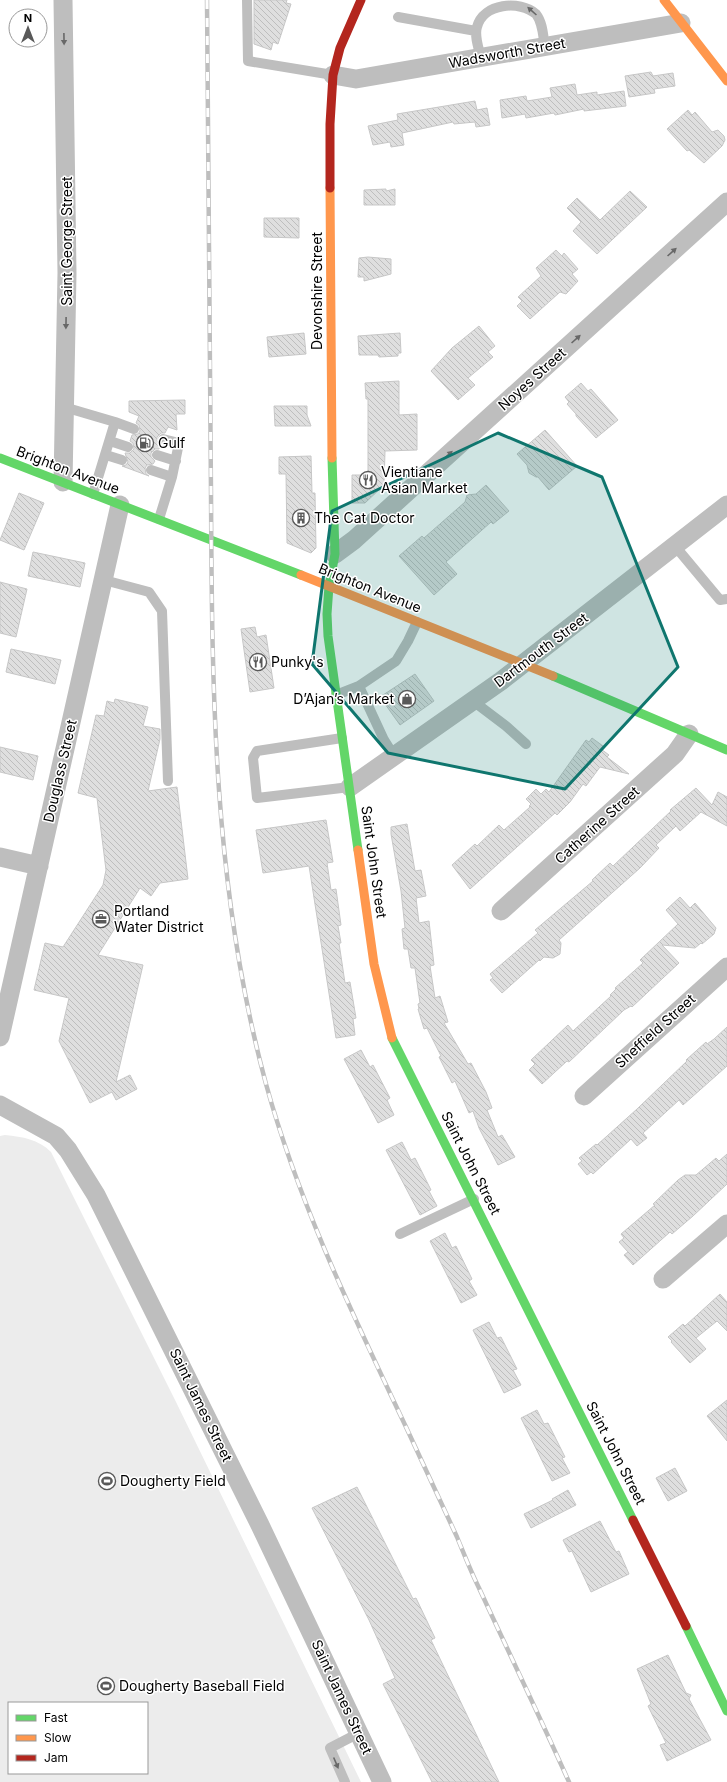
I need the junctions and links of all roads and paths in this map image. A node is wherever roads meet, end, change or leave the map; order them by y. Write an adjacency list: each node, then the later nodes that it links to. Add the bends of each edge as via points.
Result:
1 (63, 0): 13 (street, Saint George Street, one-way to 13, via 67,266)
2 (247, 0): 10 (lane, via 248,60)
3 (361, 0): 10 (main road, Devonshire Street, via 340,48)
4 (664, 0): 6 (main road)
5 (398, 17): 7 (lane)
6 (681, 23): 8 (street, Wadsworth Street); 11 (main road)
7 (476, 31): 8 (lane, one-way to 7, via 539,18 529,7 518,3 500,4 488,9 479,20); 9 (lane)
8 (545, 46): 9 (street, Wadsworth Street)
9 (481, 58): 10 (street, Wadsworth Street, via 356,79)
10 (333, 75): 32 (main road, Devonshire Street, via 330,140)
11 (727, 81)
12 (727, 202): 32 (street, Noyes Street, one-way to 12)
13 (64, 406): 14 (lane); 26 (street, Saint George Street)
14 (114, 422): 15 (lane); 17 (lane)
15 (134, 428)
16 (163, 439): 23 (lane, via 179,443)
17 (110, 441): 18 (lane); 19 (lane)
18 (128, 447)
19 (106, 455): 22 (lane); 27 (lane)
20 (157, 456): 23 (lane)
21 (0, 458): 26 (main road, Brighton Avenue)
22 (122, 460)
23 (176, 461): 25 (lane)
24 (151, 470): 25 (lane)
25 (172, 478): 30 (lane)
26 (63, 482): 27 (main road, Brighton Avenue)
27 (93, 494): 28 (main road, Brighton Avenue)
28 (120, 505): 30 (main road, Brighton Avenue); 33 (street, Douglass Street)
29 (727, 505): 31 (street, Dartmouth Street)
30 (159, 519): 34 (main road, Brighton Avenue)
31 (675, 546): 35 (lane, via 720,600); 37 (street, Dartmouth Street)
32 (335, 554): 34 (main road, Devonshire Street)
33 (104, 580): 46 (lane, via 149,592 162,611); 49 (street, Douglass Street)
34 (329, 586): 36 (main road, Brighton Avenue); 39 (main road, Saint John Street, via 328,636)
35 (727, 600)
36 (417, 622): 37 (main road, Brighton Avenue); 38 (lane, via 396,661)
37 (521, 664): 40 (street, Dartmouth Street); 41 (main road, Brighton Avenue)
38 (359, 686): 39 (lane); 45 (lane)
39 (336, 695): 42 (main road, Saint John Street)
40 (473, 700): 43 (lane); 45 (street, Dartmouth Street)
41 (689, 734): 44 (main road, Brighton Avenue); 50 (street, Catherine Street, via 675,754)
42 (342, 738): 47 (main road, Saint John Street); 47 (lane, via 258,751 253,758 257,798)
43 (526, 744)
44 (727, 750)
45 (394, 756): 47 (street, Dartmouth Street)
46 (168, 781)
47 (350, 787): 55 (main road, Saint John Street, via 374,964 391,1035)
48 (0, 857): 49 (street)
49 (39, 866): 52 (street, Douglass Street)
50 (502, 912)
51 (727, 967): 53 (street, Sheffield Street)
52 (0, 1037)
53 (584, 1096)
54 (0, 1105): 60 (street, Saint James Street, via 56,1136 87,1180 212,1427)
55 (474, 1199): 57 (lane); 59 (main road, Saint John Street)
56 (727, 1224): 58 (street)
57 (400, 1234)
58 (663, 1279)
59 (727, 1711)
60 (359, 1733): 61 (lane, one-way to 61, via 330,1748); 62 (street, Saint James Street)
61 (344, 1782)
62 (382, 1782)

